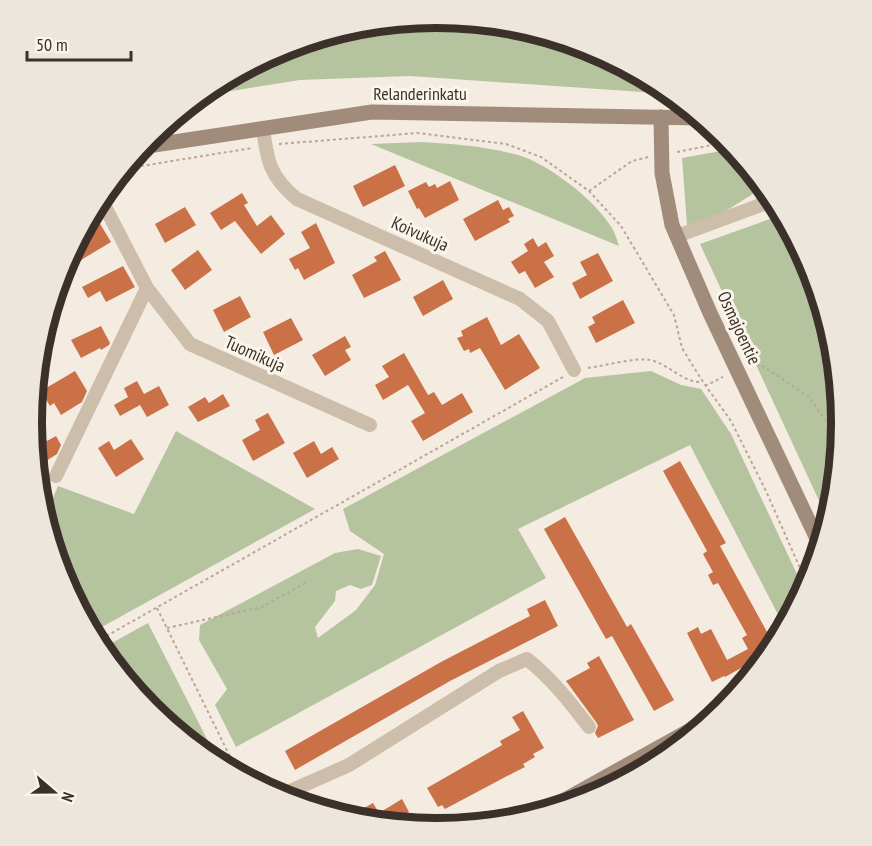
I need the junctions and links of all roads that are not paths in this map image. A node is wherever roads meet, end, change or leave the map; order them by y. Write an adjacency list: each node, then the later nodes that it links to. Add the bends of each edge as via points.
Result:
1 (661, 117): 2 (street, Relanderinkatu); 3 (street, Relanderinkatu, via 372,112); 7 (street, Osmajoentie, via 662,173)
2 (686, 118)
3 (262, 128): 4 (street, Relanderinkatu); 9 (street, Koivukuja, via 273,173 297,199 520,299 548,321)
4 (156, 145)
5 (764, 204): 7 (street)
6 (106, 208): 8 (street, Tuomikuja)
7 (677, 236): 12 (street, Osmajoentie)
8 (147, 288): 10 (street, Tuomikuja, via 190,344); 11 (street)
9 (574, 370)
10 (370, 425)
11 (56, 476)
12 (815, 534)
13 (589, 727): 14 (street, via 564,694 527,659 499,671 349,765)
14 (292, 790)

